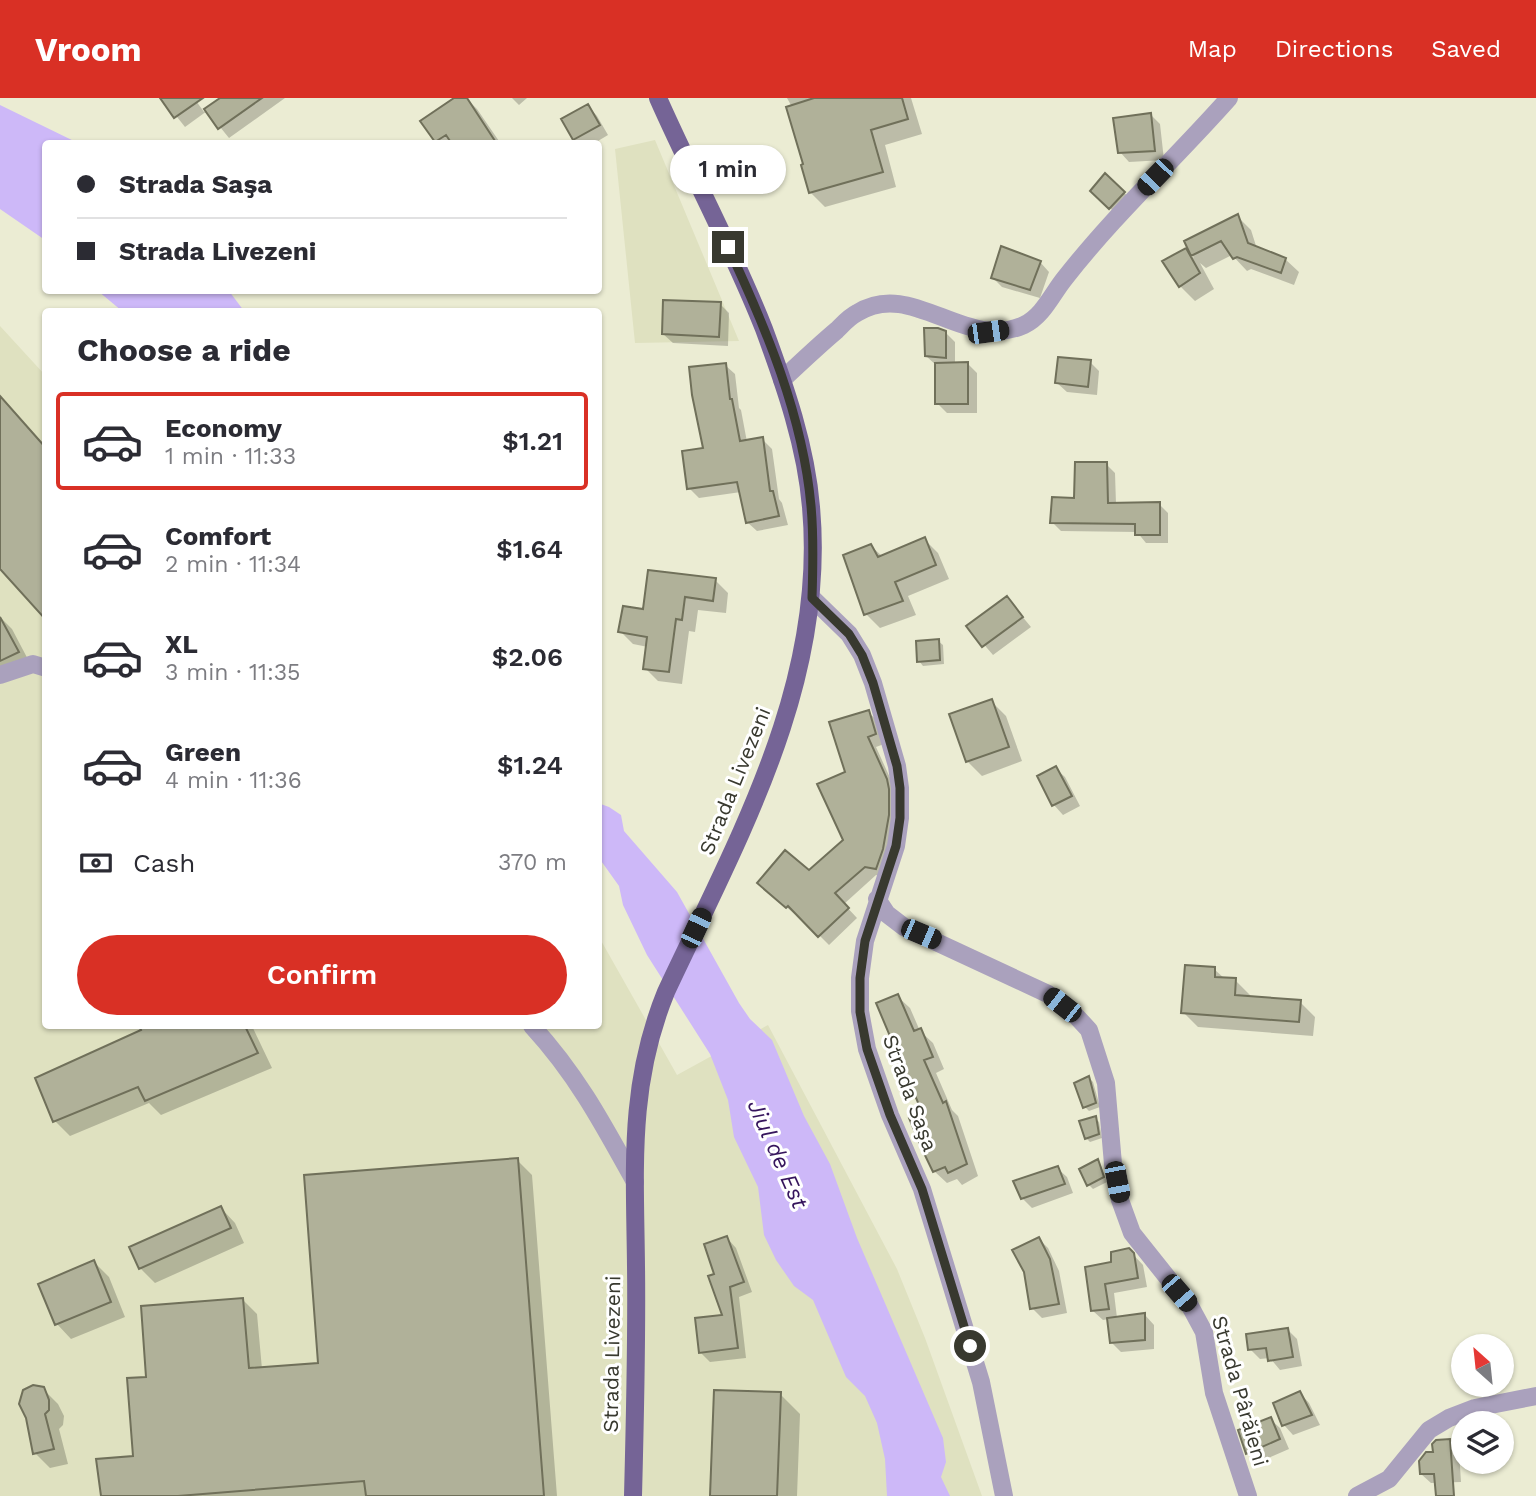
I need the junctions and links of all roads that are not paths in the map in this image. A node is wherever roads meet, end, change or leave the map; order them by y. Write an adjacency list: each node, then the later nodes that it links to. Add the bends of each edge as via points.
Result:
1 (658, 98): 3 (main road, Strada Livezeni, via 739,271)
2 (1229, 98): 3 (street, via 1104,230 1039,314 1025,325 988,332 894,301 856,313)
3 (782, 380): 4 (main road, Strada Livezeni, via 802,450 811,506)
4 (812, 598): 7 (street, Strada Saşa, via 849,634 862,655 897,766 900,818 896,846); 9 (main road, Strada Livezeni, via 779,738 740,837 656,1017 638,1097)
5 (42, 667): 6 (street, via 33,664)
6 (0, 676)
7 (877, 899): 12 (street, Strada Saşa, via 860,978 867,1049 941,1248 981,1382); 13 (street, Strada Pârăieni, via 904,927 1048,994 1089,1030 1107,1083 1120,1200 1132,1233 1190,1306 1204,1332 1214,1393)
8 (535, 1029): 9 (street, via 588,1097)
9 (635, 1182): 11 (main road, Strada Livezeni)
10 (1536, 1396): 14 (street, via 1449,1418 1429,1430 1389,1479)
11 (633, 1496)
12 (1004, 1496)
13 (1248, 1496)
14 (1357, 1496)

